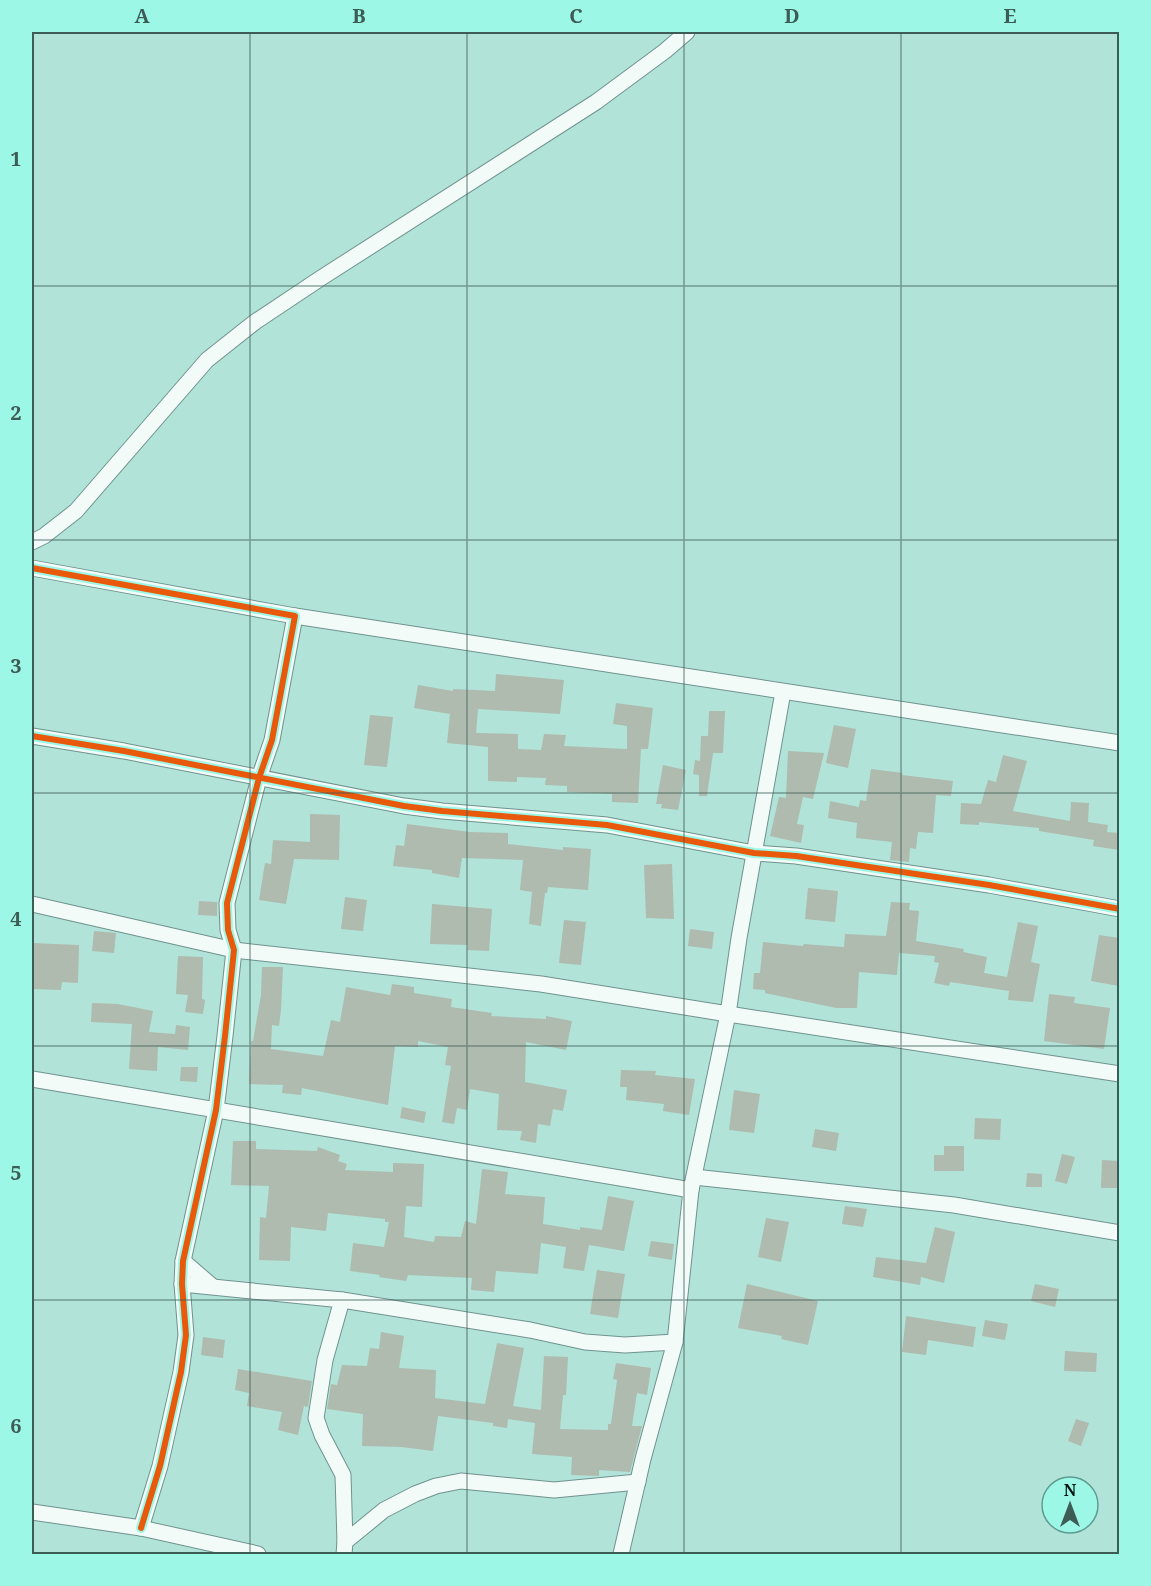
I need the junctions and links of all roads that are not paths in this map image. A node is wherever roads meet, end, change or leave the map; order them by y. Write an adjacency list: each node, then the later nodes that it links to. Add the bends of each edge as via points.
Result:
1 (687, 32): 2 (street, via 596,102 255,322 207,360 76,511)
2 (32, 542)
3 (32, 568): 4 (street)
4 (295, 616): 5 (street); 8 (street, via 272,740)
5 (783, 692): 7 (street); 9 (street)
6 (32, 736): 8 (street)
7 (1119, 743)
8 (260, 778): 9 (street, via 442,811 607,825); 12 (street, via 227,903)
9 (754, 853): 11 (street, via 978,883); 13 (street)
10 (32, 904): 12 (street)
11 (1119, 909)
12 (234, 950): 13 (street, via 541,984); 16 (street)
13 (728, 1014): 14 (street); 17 (street)
14 (1119, 1074)
15 (32, 1079): 16 (street)
16 (216, 1110): 17 (street); 19 (street)
17 (693, 1183): 18 (street, via 954,1205); 23 (street)
18 (1119, 1233)
19 (183, 1261): 20 (street); 21 (street)
20 (182, 1284): 21 (street); 26 (street, via 186,1335 181,1372 160,1466)
21 (213, 1286): 22 (street)
22 (342, 1300): 23 (street, via 585,1342 625,1345); 27 (street, via 325,1360 316,1418 343,1475)
23 (675, 1341): 24 (street)
24 (638, 1482): 27 (street, via 554,1490 453,1482 415,1494 384,1510); 29 (street)
25 (32, 1512): 26 (street)
26 (141, 1528): 28 (street)
27 (345, 1548)
28 (258, 1554)
29 (621, 1554)

